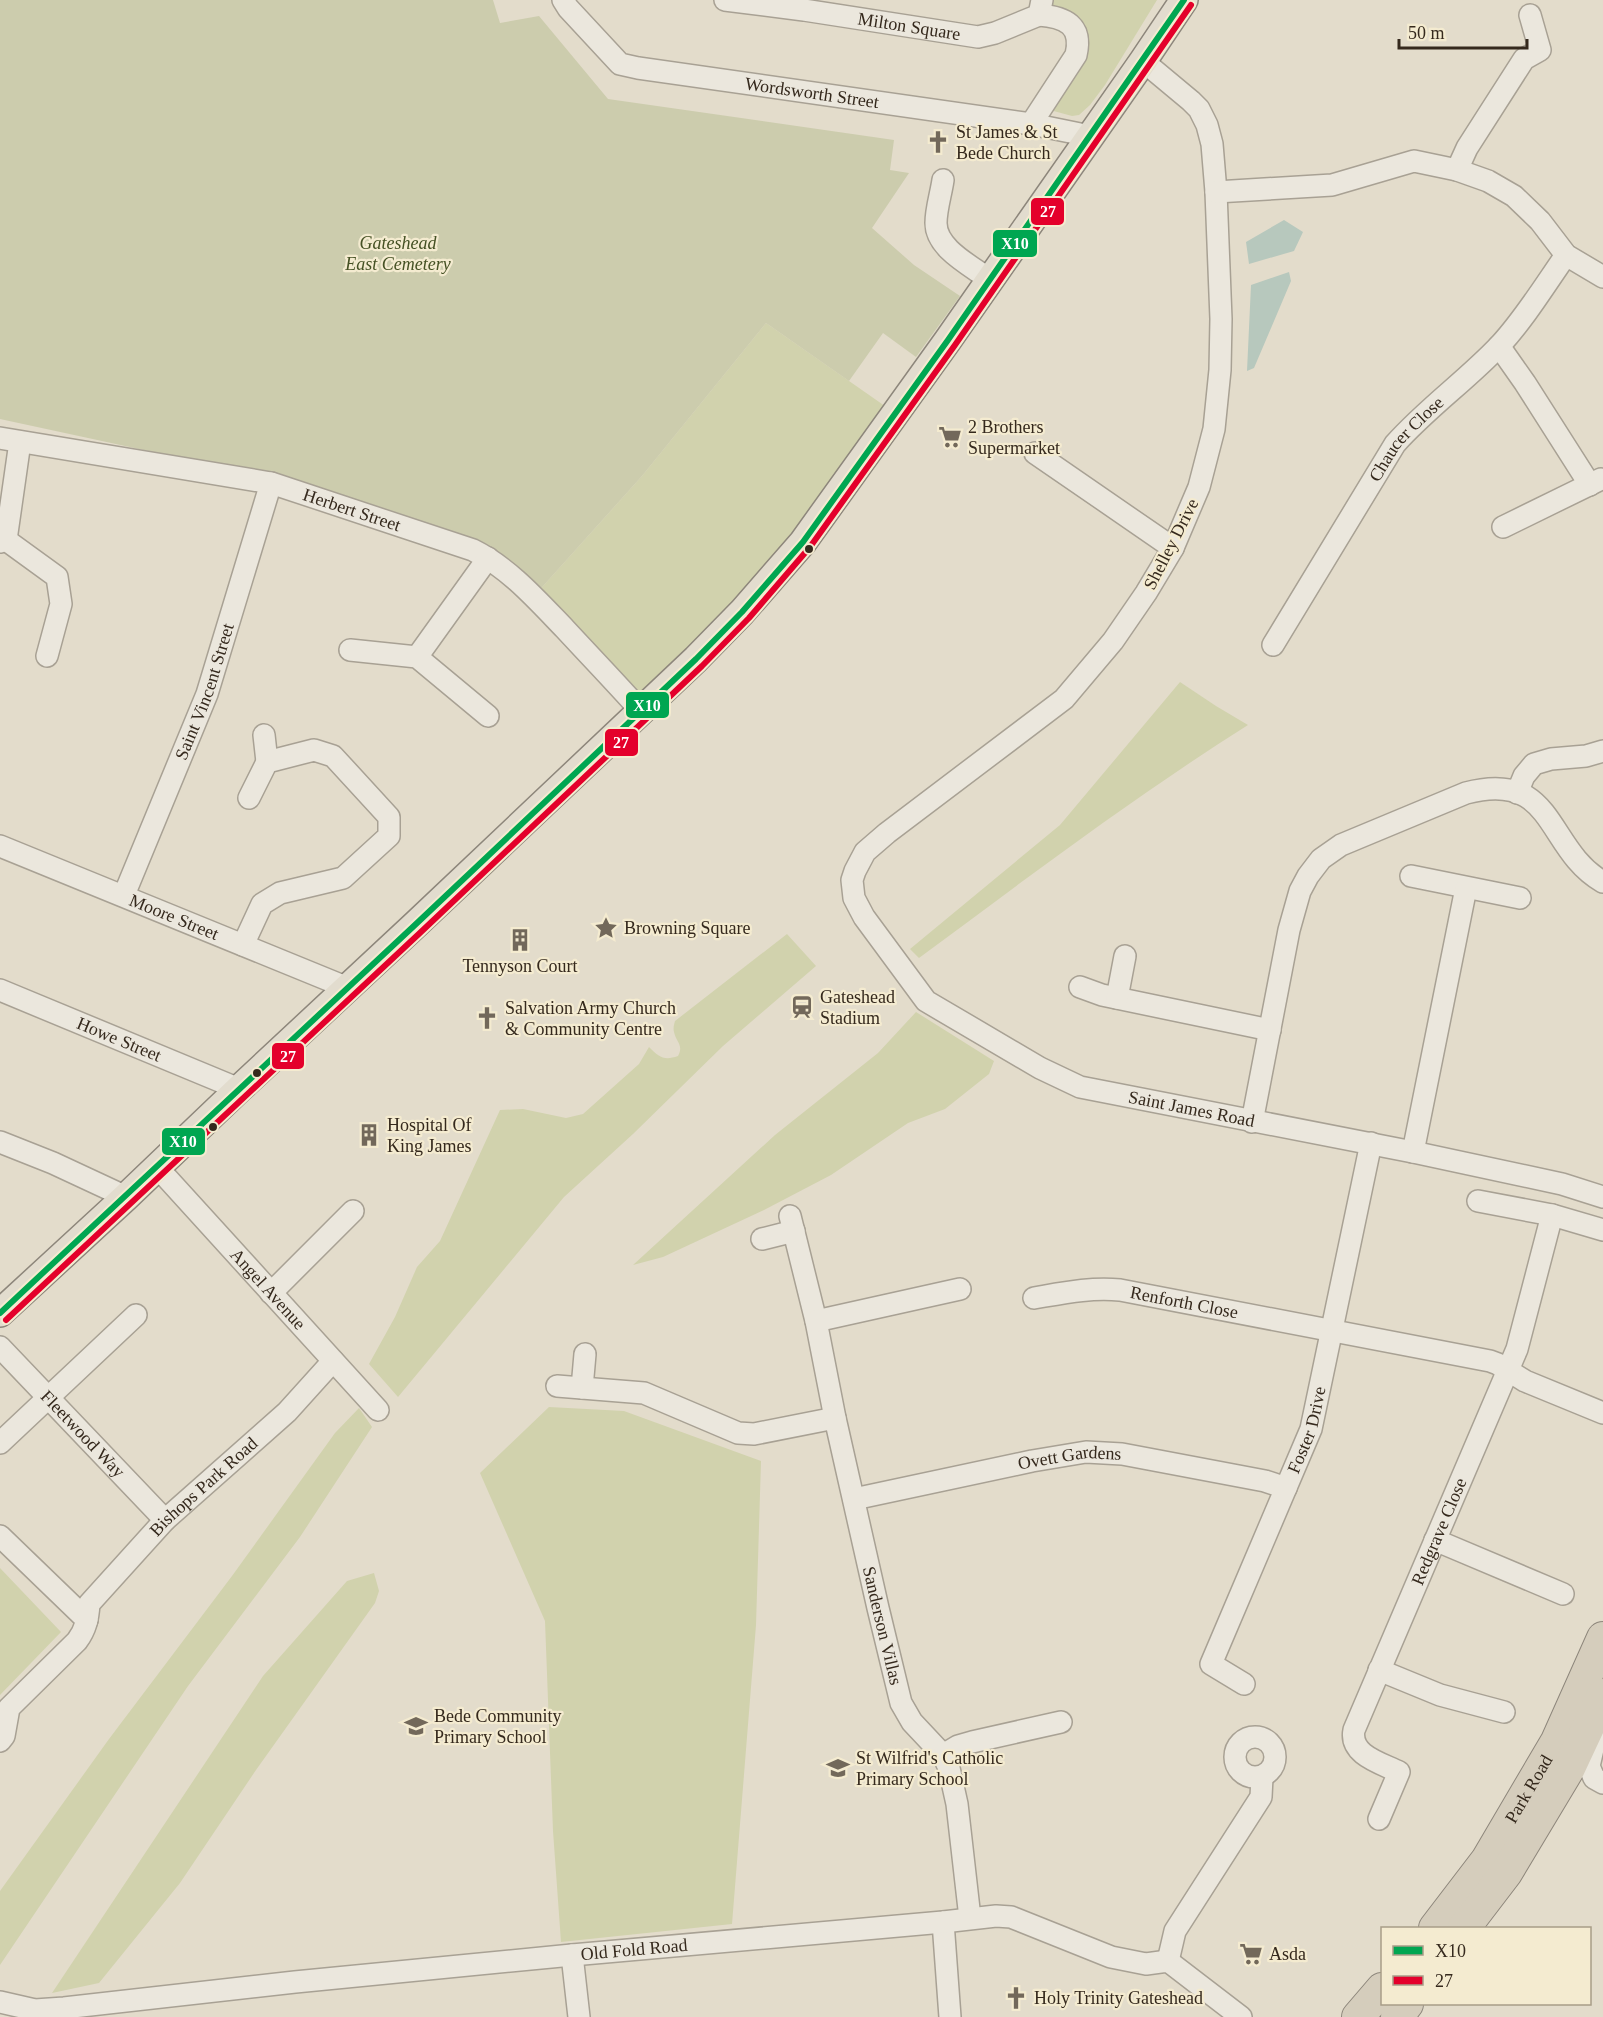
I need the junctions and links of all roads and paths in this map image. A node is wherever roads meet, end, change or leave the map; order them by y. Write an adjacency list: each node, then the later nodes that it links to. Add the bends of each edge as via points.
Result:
1 (563, 0): 8 (street, Wordsworth Street, via 620,64)
2 (725, 0): 4 (street, Milton Square)
3 (1184, 0): 7 (main road)
4 (805, 5): 5 (street, Milton Square, via 978,37 995,33)
5 (1041, 7): 8 (street, via 1072,25 1078,45 1076,55)
6 (1530, 15): 10 (street, via 1540,50 1524,59 1467,147)
7 (1143, 61): 9 (main road); 12 (street, Shelley Drive, via 1191,101 1207,124)
8 (1031, 124): 9 (street, Wordsworth Street)
9 (1090, 136): 15 (main road)
10 (1457, 170): 12 (street, via 1414,161 1332,185); 13 (street, via 1514,196)
11 (943, 180): 15 (street, via 936,225 940,239)
12 (1216, 192): 22 (street, Shelley Drive, via 1221,370 1214,429 1199,487)
13 (1566, 255): 14 (street); 16 (street, Chaucer Close)
14 (1603, 277)
15 (990, 280): 28 (main road, via 804,542 742,612)
16 (1499, 346): 20 (street, via 1595,482); 24 (street, Chaucer Close, via 1395,444)
17 (10, 440): 19 (street, Herbert Street); 21 (street)
18 (1035, 453): 22 (street)
19 (271, 483): 23 (street, Herbert Street, via 422,532); 40 (street, Saint Vincent Street, via 207,694)
20 (1503, 527)
21 (3, 541): 26 (street, via 57,577 61,604)
22 (1173, 548): 39 (street, Shelley Drive, via 1113,641 1064,699 865,852 852,880)
23 (488, 558): 27 (street); 28 (street, Herbert Street, via 548,611)
24 (1273, 645)
25 (350, 650): 27 (street)
26 (47, 657)
27 (417, 657): 29 (street)
28 (642, 711): 45 (main road)
29 (488, 716)
30 (264, 735): 32 (street)
31 (1603, 751): 33 (street, via 1534,764)
32 (267, 762): 34 (street); 42 (street, via 314,750 333,756 389,817 389,836 344,878 280,893 262,904)
33 (1517, 793): 37 (street, via 1540,807 1570,853 1588,873); 48 (street, via 1490,788 1466,793 1353,839 1322,859 1300,891)
34 (249, 798)
35 (0, 846): 40 (street, Moore Street)
36 (1411, 876): 38 (street)
37 (1603, 882)
38 (1466, 888): 41 (street); 53 (street)
39 (852, 893): 50 (street, Saint James Road, via 864,917 926,1001 1040,1068 1080,1087)
40 (124, 895): 42 (street, Moore Street)
41 (1520, 898)
42 (243, 945): 45 (street, Moore Street)
43 (1125, 956): 47 (street)
44 (1080, 987): 47 (street)
45 (348, 988): 49 (main road)
46 (0, 990): 49 (street, Howe Street)
47 (1117, 998): 48 (street)
48 (1270, 1030): 50 (street)
49 (239, 1089): 54 (main road)
50 (1252, 1122): 52 (street, Saint James Road)
51 (0, 1142): 55 (street)
52 (1371, 1143): 53 (street, Saint James Road); 68 (street, Foster Drive)
53 (1413, 1152): 56 (street, Saint James Road, via 1563,1184)
54 (157, 1167): 55 (main road); 63 (street, Angel Avenue)
55 (126, 1197): 65 (main road)
56 (1603, 1197)
57 (1478, 1201): 59 (street)
58 (353, 1211): 63 (street)
59 (1552, 1215): 60 (street); 72 (street, Redgrave Close)
60 (1603, 1230)
61 (762, 1239): 67 (street, Sanderson Villas, via 792,1224)
62 (960, 1289): 67 (street)
63 (271, 1293): 71 (street, Angel Avenue)
64 (1034, 1298): 68 (street, Renforth Close, via 1085,1289 1120,1290)
65 (0, 1313)
66 (136, 1316): 75 (street)
67 (816, 1321): 78 (street, Sanderson Villas)
68 (1333, 1332): 72 (street, Renforth Close, via 1490,1361); 80 (street, Foster Drive, via 1311,1429)
69 (0, 1347): 75 (street, Fleetwood Way)
70 (585, 1354): 74 (street)
71 (333, 1362): 76 (street, Angel Avenue); 82 (street, Bishops Park Road, via 287,1412)
72 (1509, 1370): 77 (street, Renforth Close, via 1525,1381); 84 (street, Redgrave Close)
73 (557, 1386): 74 (street)
74 (582, 1388): 78 (street, via 644,1393 738,1433 754,1434)
75 (49, 1398): 79 (street); 82 (street, Fleetwood Way)
76 (378, 1410)
77 (1603, 1413)
78 (835, 1418): 81 (street, Sanderson Villas)
79 (0, 1443)
80 (1286, 1488): 81 (street, Ovett Gardens, via 1122,1454 1086,1452); 89 (street, Foster Drive, via 1211,1664)
81 (854, 1499): 94 (street, Sanderson Villas, via 901,1703 912,1722)
82 (165, 1520): 86 (street, Bishops Park Road, via 88,1604)
83 (0, 1536): 86 (street)
84 (1435, 1540): 85 (street); 88 (street, Redgrave Close)
85 (1563, 1594)
86 (87, 1620): 93 (street, Bishops Park Road, via 77,1641 9,1708)
87 (1603, 1638): 100 (highway, Park Road, via 1557,1742 1487,1860)
88 (1379, 1671): 91 (street, via 1440,1695); 97 (street, Redgrave Close, via 1353,1736 1359,1750 1399,1772)
89 (1244, 1684)
90 (1601, 1700): 96 (street, via 1589,1766 1594,1778); 101 (highway, Park Road, via 1569,1768 1506,1873)
91 (1504, 1712)
92 (1061, 1722): 94 (street, via 972,1742)
93 (0, 1742)
94 (944, 1755): 98 (street, Sanderson Villas, via 957,1804)
95 (1262, 1777): 103 (street, via 1262,1797 1175,1931)
96 (1603, 1783)
97 (1379, 1819)
98 (970, 1918): 99 (street, Old Fold Road); 103 (street, Old Fold Road, via 1011,1917 1111,1957 1146,1964)
99 (944, 1922): 102 (street, Old Fold Road); 109 (street)
100 (1437, 1927)
101 (1466, 1927)
102 (572, 1955): 107 (street, Old Fold Road, via 295,1982); 108 (street)
103 (1168, 1961): 110 (street)
104 (1381, 1991): 111 (highway)
105 (0, 2002): 107 (street, Old Fold Road, via 35,2010)
106 (1406, 2005): 112 (highway)
107 (138, 2009)
108 (579, 2017)
109 (950, 2017)
110 (1241, 2017)
111 (1358, 2017)
112 (1397, 2017)

